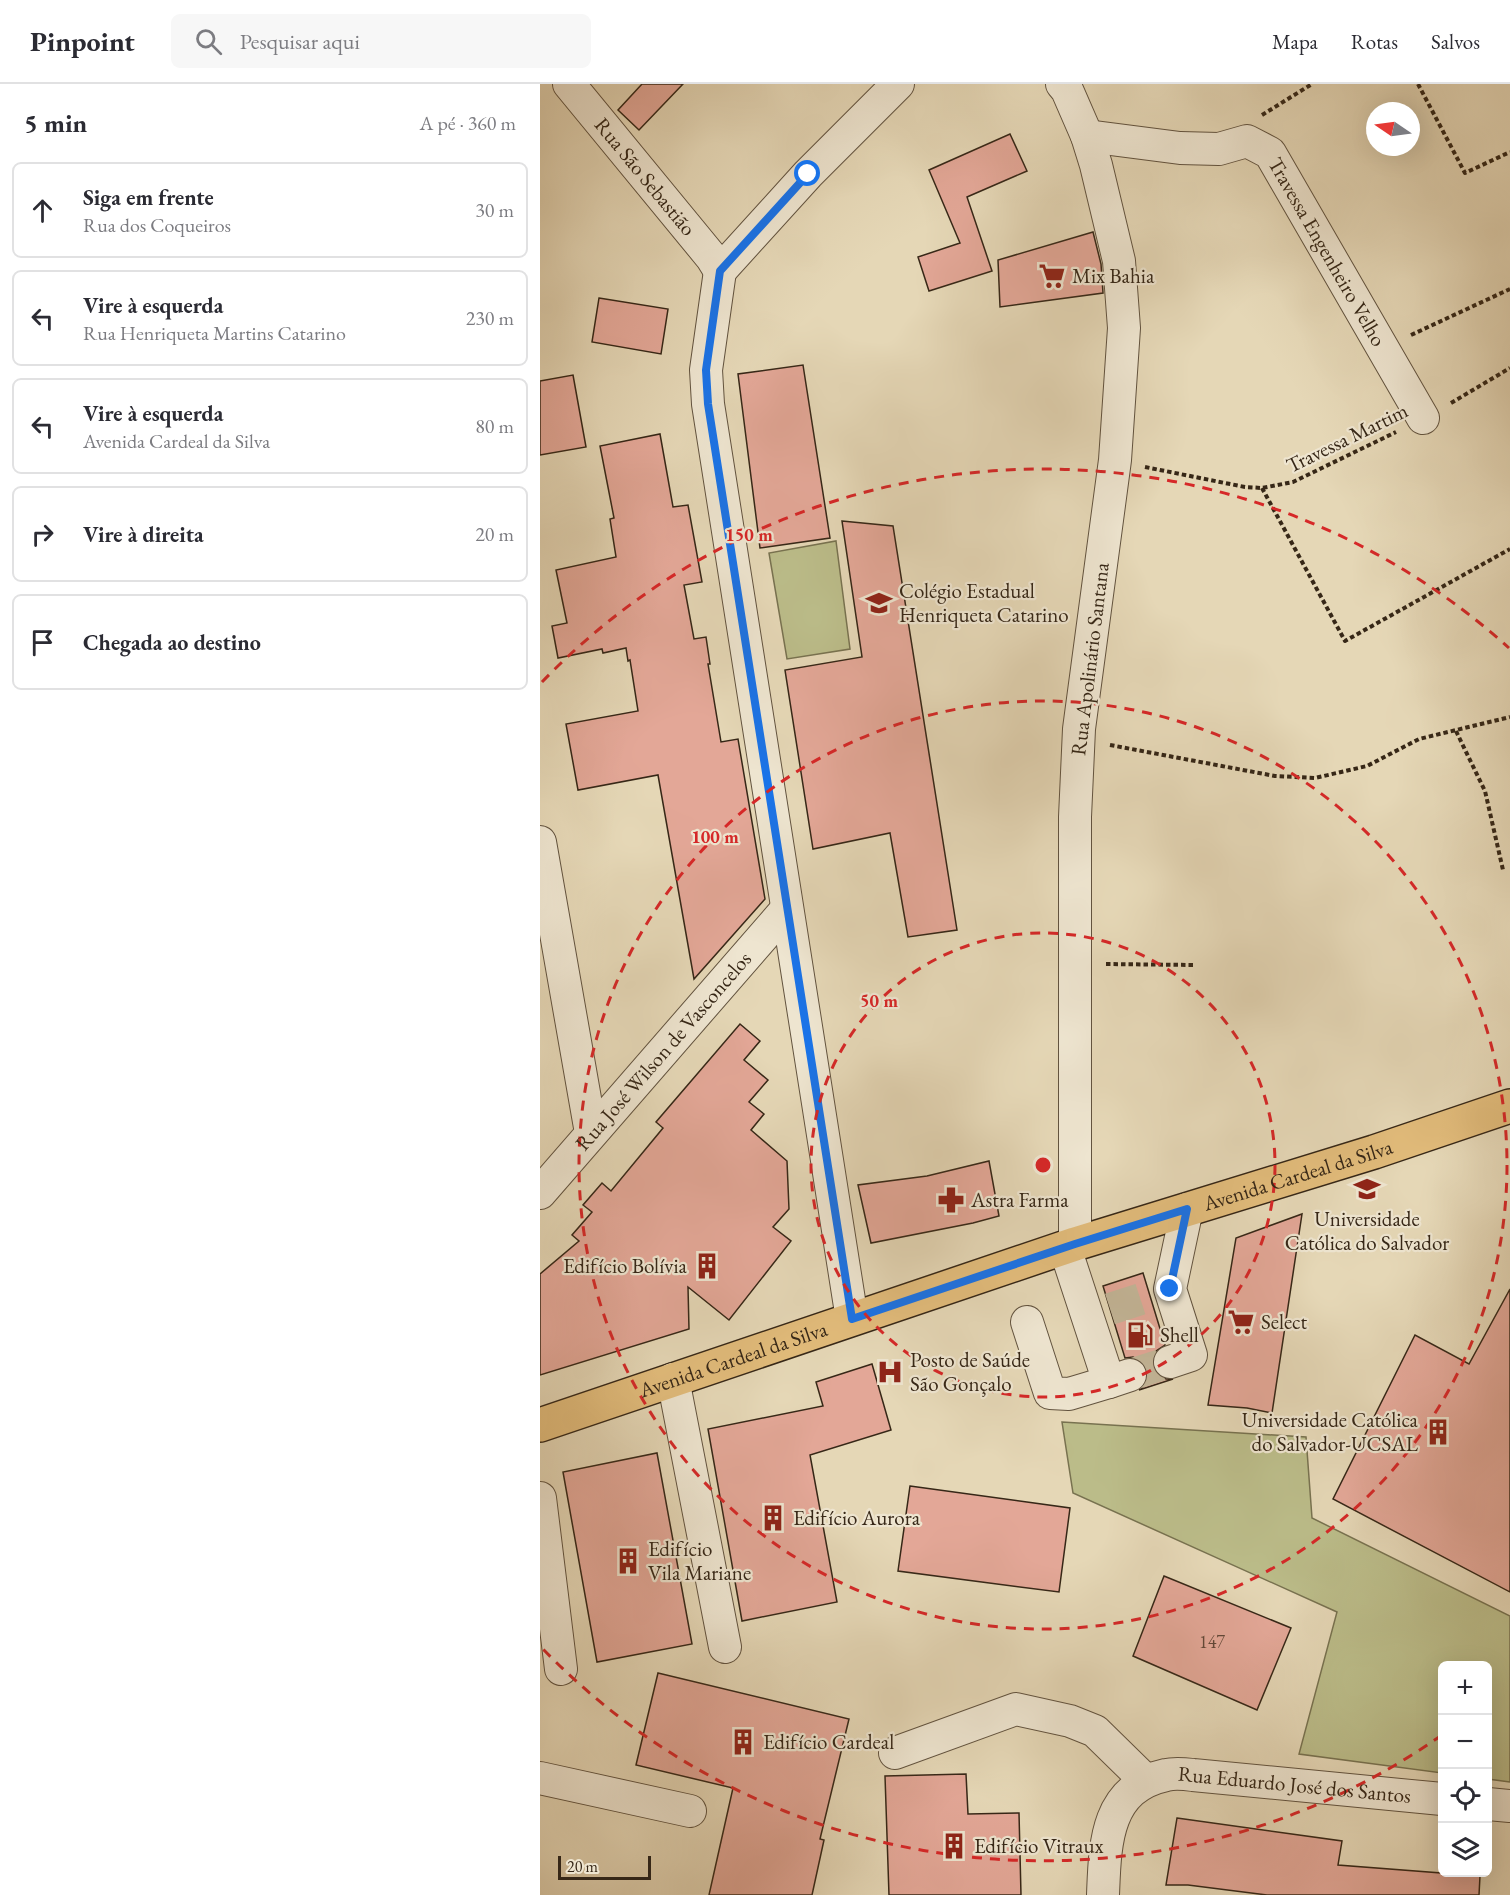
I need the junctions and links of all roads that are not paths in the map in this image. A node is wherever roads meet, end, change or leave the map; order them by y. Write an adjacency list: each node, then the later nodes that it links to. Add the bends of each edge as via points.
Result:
1 (568, 84): 5 (street, Rua São Sebastião)
2 (898, 84): 5 (street, via 808,174)
3 (1066, 86): 4 (street, Rua Apolinário Santana)
4 (1087, 136): 6 (street, Travessa Engenheiro Velho, via 1209,149 1247,141 1270,153); 14 (street, Rua Apolinário Santana, via 1120,272 1124,328 1115,460 1079,742)
5 (720, 271): 8 (street, via 706,370 708,404)
6 (1423, 418)
7 (540, 842): 9 (street)
8 (786, 909): 11 (street, Rua José Wilson de Vasconcelos); 15 (street)
9 (548, 940): 11 (street)
10 (1510, 1106): 13 (main road, Avenida Cardeal da Silva)
11 (591, 1133): 12 (street, Rua José Wilson de Vasconcelos)
12 (540, 1193)
13 (1187, 1209): 14 (main road, Avenida Cardeal da Silva); 17 (street, via 1160,1292 1191,1354)
14 (1070, 1246): 15 (main road, Avenida Cardeal da Silva); 16 (street, Rua Apolinário Santana, via 1099,1312 1120,1378 1070,1394 1050,1393)
15 (852, 1319): 18 (main road, Avenida Cardeal da Silva)
16 (1028, 1322)
17 (1170, 1362)
18 (673, 1379): 19 (main road, Avenida Cardeal da Silva); 21 (street)
19 (540, 1425)
20 (540, 1498): 22 (street)
21 (725, 1647)
22 (561, 1669)
23 (895, 1753): 25 (street, via 1016,1709 1095,1731)
24 (548, 1779): 29 (street)
25 (1146, 1781): 26 (street, Rua Eduardo José dos Santos, via 1168,1774 1193,1775); 30 (street, via 1124,1798 1111,1821)
26 (1438, 1799)
27 (1492, 1804): 28 (street)
28 (1510, 1806)
29 (690, 1811)
30 (1103, 1895)

